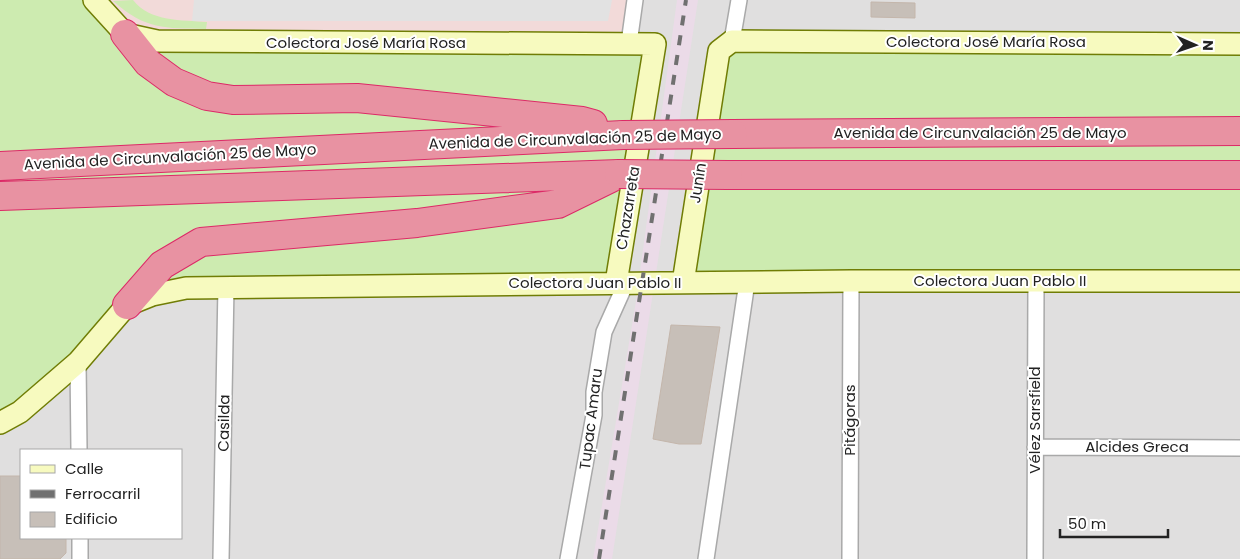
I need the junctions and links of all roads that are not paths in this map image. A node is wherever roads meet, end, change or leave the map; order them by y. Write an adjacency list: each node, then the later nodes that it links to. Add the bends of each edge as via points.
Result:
1 (94, 0): 4 (main road)
2 (636, 0): 6 (street)
3 (739, 0): 5 (street, Junín)
4 (125, 34): 6 (main road, Colectora José María Rosa, via 157,41 198,43); 10 (highway, via 148,63 174,82 207,96 233,100 357,98 582,121)
5 (732, 41): 8 (main road, Colectora José María Rosa); 20 (main road, Junín, via 719,51)
6 (629, 43): 7 (main road, Colectora José María Rosa)
7 (655, 44): 19 (main road, Chazarreta)
8 (1240, 44)
9 (1240, 131): 10 (highway, Avenida de Circunvalación 25 de Mayo, bridge)
10 (623, 134): 11 (highway, Avenida de Circunvalación 25 de Mayo)
11 (0, 166)
12 (619, 174): 13 (highway, Avenida de Circunvalación 25 de Mayo, bridge); 14 (highway, Avenida de Circunvalación 25 de Mayo); 22 (highway, via 558,204 417,223 201,242 162,265)
13 (1240, 176)
14 (0, 196)
15 (851, 281): 17 (main road, Colectora Juan Pablo II); 18 (main road, Colectora Juan Pablo II); 33 (street, Pitágoras)
16 (1240, 281): 18 (main road, Colectora Juan Pablo II)
17 (747, 282): 20 (main road, Colectora Juan Pablo II); 32 (street)
18 (1036, 282): 25 (street, Vélez Sarsfield)
19 (621, 283): 20 (main road, Colectora Juan Pablo II); 21 (main road, Colectora Juan Pablo II); 31 (street, Tupac Amaru, via 604,332 594,392 594,414)
20 (683, 283)
21 (226, 286): 22 (main road, Colectora Juan Pablo II, via 186,288 152,295); 30 (street, Casilda)
22 (127, 305): 23 (main road, Colectora Juan Pablo II)
23 (78, 362): 24 (main road, Colectora Juan Pablo II, via 20,412); 27 (street)
24 (0, 422)
25 (1035, 447): 26 (street, Alcides Greca); 34 (street, Vélez Sarsfield)
26 (1240, 448)
27 (79, 449)
28 (80, 539): 29 (street)
29 (80, 559)
30 (221, 559)
31 (568, 559)
32 (706, 559)
33 (850, 559)
34 (1035, 559)

